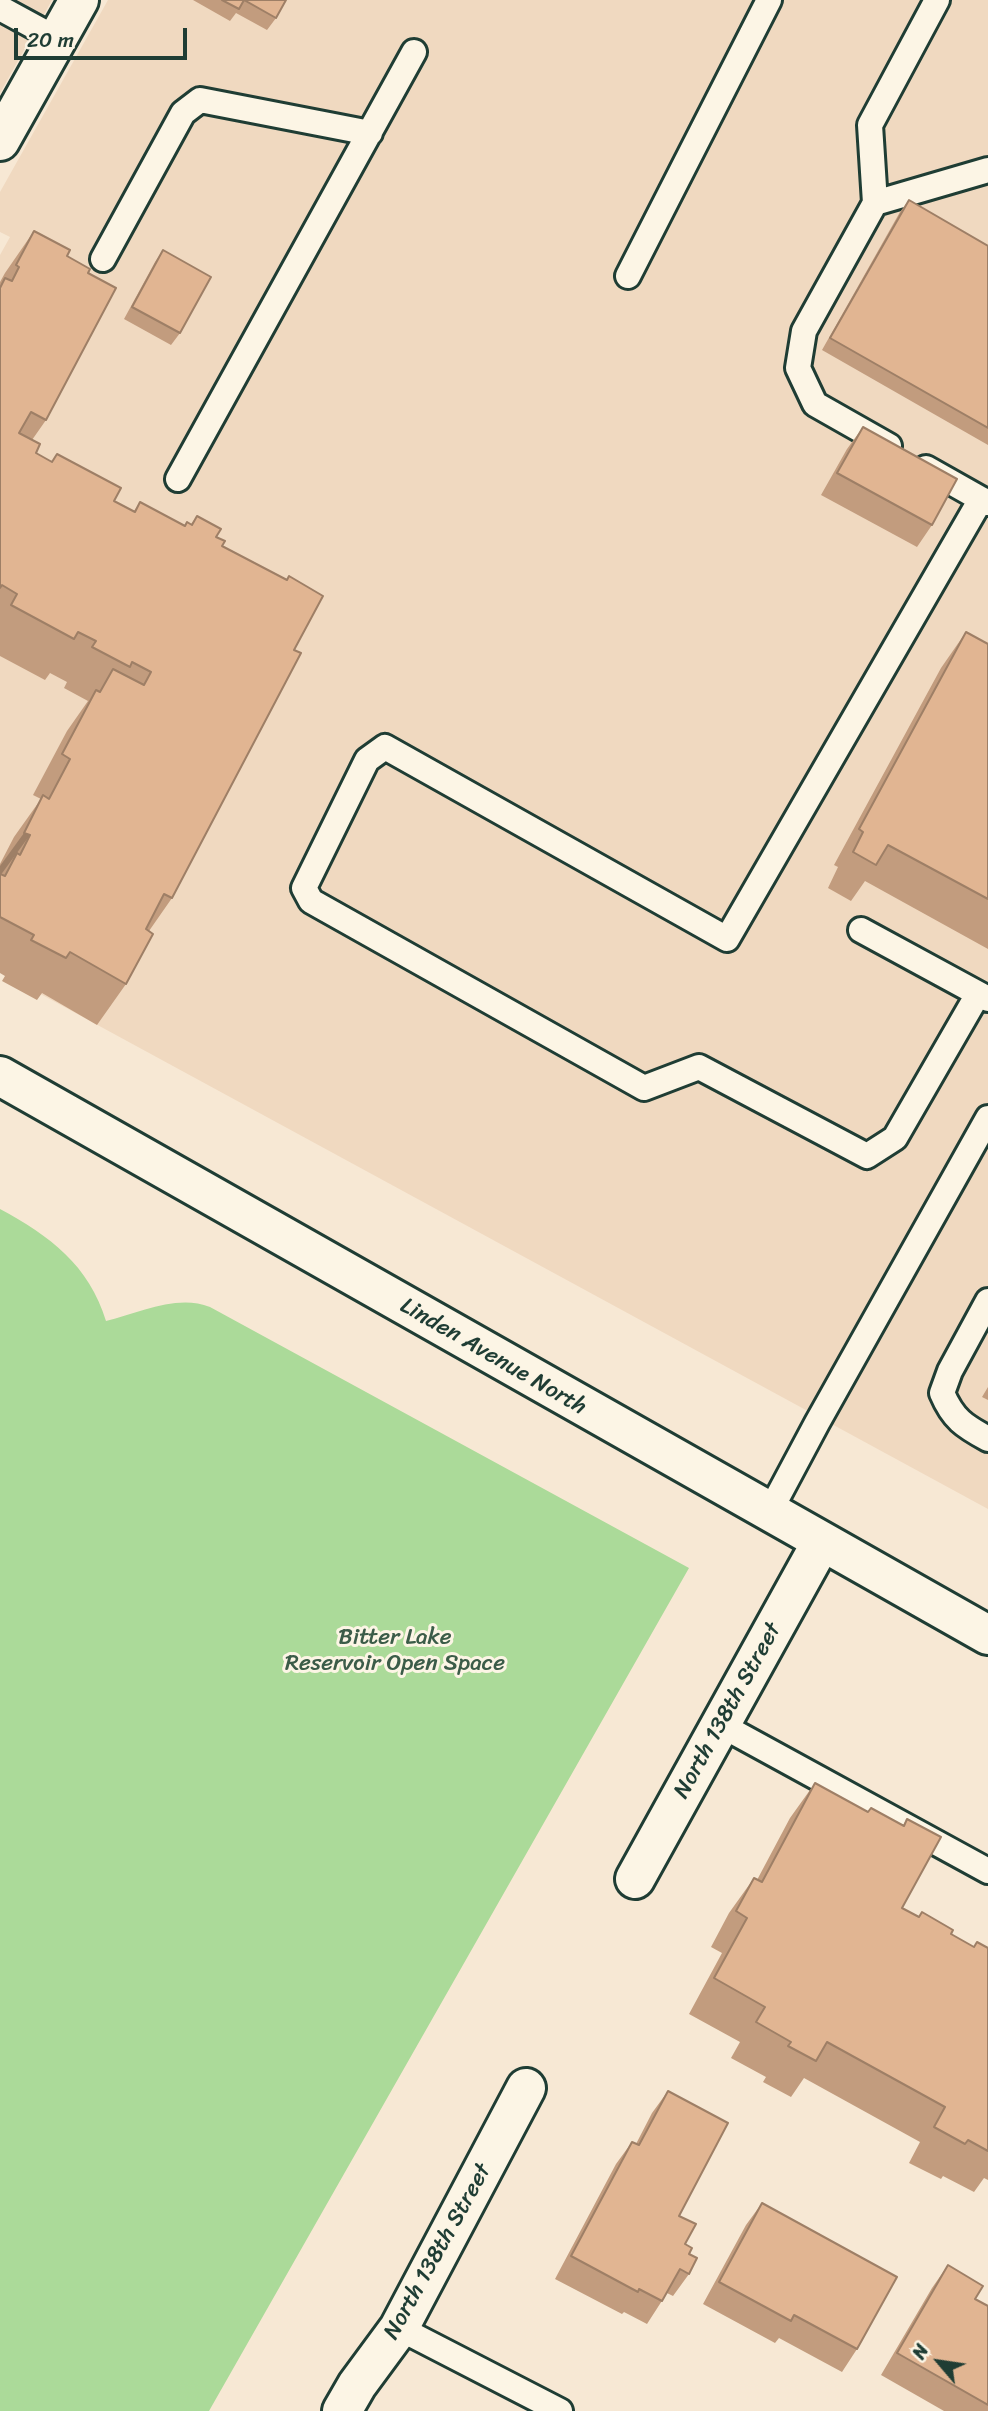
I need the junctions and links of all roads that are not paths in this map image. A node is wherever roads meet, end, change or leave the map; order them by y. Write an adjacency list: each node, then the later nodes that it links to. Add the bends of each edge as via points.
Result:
1 (79, 0): 5 (street)
2 (769, 0): 12 (lane)
3 (937, 0): 10 (lane, via 870,125)
4 (0, 8): 5 (lane)
5 (57, 39): 8 (street)
6 (414, 52): 7 (lane)
7 (370, 133): 11 (lane, via 200,100 183,113); 13 (lane)
8 (0, 141)
9 (988, 170): 10 (lane)
10 (875, 203): 14 (lane, via 804,331 798,368 815,404)
11 (103, 259)
12 (628, 276)
13 (178, 480)
14 (984, 501): 16 (lane, via 727,939 384,747 367,760 304,888 311,901 644,1088 699,1067 867,1156 895,1138)
15 (861, 929): 16 (lane)
16 (983, 997)
17 (0, 1076): 21 (street, Linden Avenue North)
18 (988, 1118): 21 (lane)
19 (988, 1301): 20 (lane, via 942,1393 950,1412)
20 (988, 1439)
21 (769, 1513): 22 (street, Linden Avenue North)
22 (821, 1543): 23 (street, Linden Avenue North); 24 (street, North 138th Street)
23 (988, 1635)
24 (720, 1725): 25 (lane); 26 (street, North 138th Street)
25 (988, 1871)
26 (635, 1879)
27 (526, 2088): 28 (street, North 138th Street)
28 (399, 2328): 29 (street, North 138th Street); 30 (lane)
29 (342, 2411)
30 (560, 2411)

